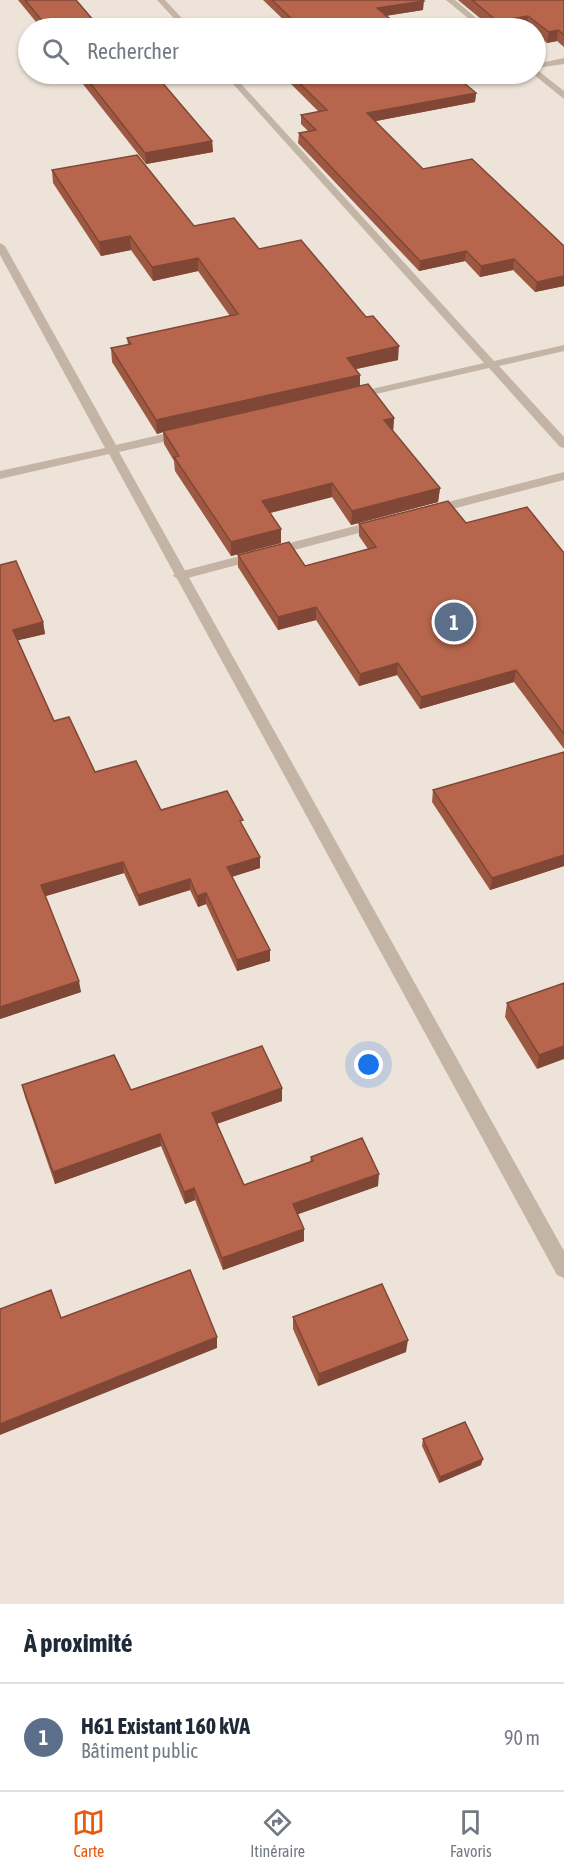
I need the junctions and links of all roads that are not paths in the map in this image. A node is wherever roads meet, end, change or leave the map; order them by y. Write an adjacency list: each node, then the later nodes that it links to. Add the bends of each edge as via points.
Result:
1 (161, 0): 3 (street)
2 (450, 0): 4 (street)
3 (178, 18)
4 (472, 18)
5 (564, 61): 6 (street)
6 (546, 64)
7 (546, 81): 9 (street)
8 (237, 84): 12 (street)
9 (564, 96)
10 (0, 246): 16 (street)
11 (564, 348): 12 (street)
12 (494, 364): 13 (street); 15 (street)
13 (344, 398)
14 (194, 432): 16 (street)
15 (564, 444)
16 (113, 450): 17 (street); 21 (street)
17 (0, 475)
18 (564, 476): 19 (street)
19 (417, 514)
20 (395, 520): 21 (street)
21 (180, 576): 22 (street)
22 (564, 1269)

